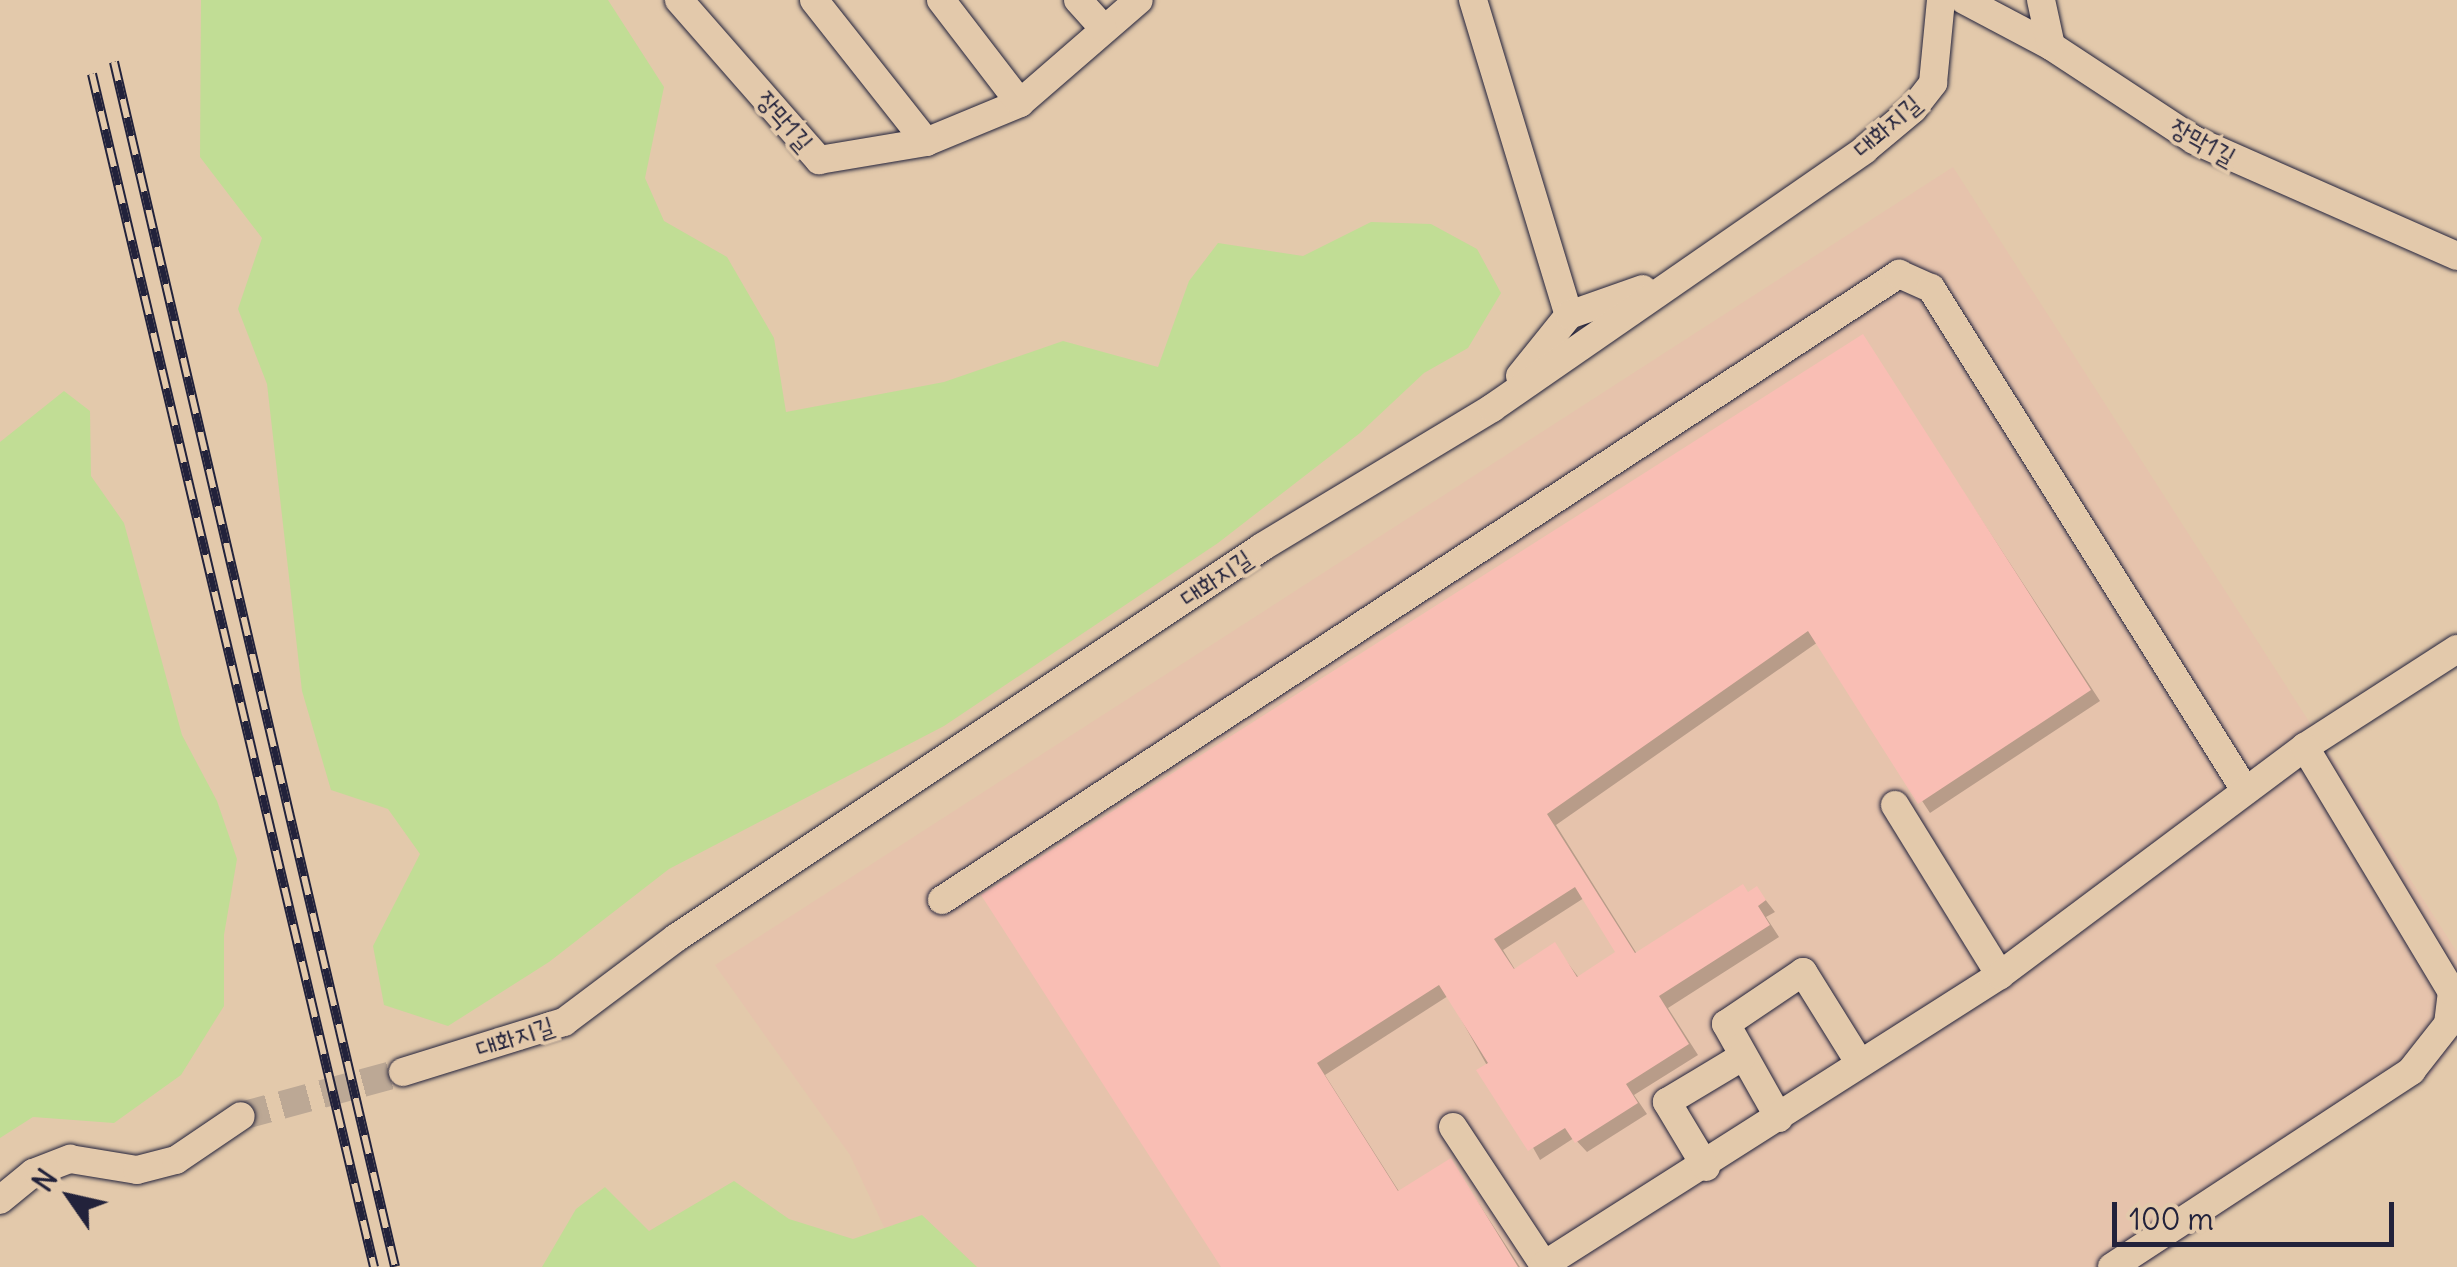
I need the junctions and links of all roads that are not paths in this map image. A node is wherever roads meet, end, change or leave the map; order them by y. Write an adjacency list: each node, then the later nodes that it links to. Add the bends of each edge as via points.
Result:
1 (679, 0): 13 (street, 장막1길, via 819,160)
2 (814, 0): 13 (street)
3 (941, 0): 12 (street)
4 (1078, 0): 10 (street)
5 (1139, 0): 10 (street, 장막1길)
6 (1473, 0): 16 (street)
7 (1941, 0): 15 (street, 대화지길, via 1933,83 1913,109)
8 (1964, 0): 11 (street, 장막1길)
9 (2042, 0): 11 (street)
10 (1102, 27): 12 (street, 장막1길)
11 (2051, 46): 14 (street, 장막1길, via 2194,140)
12 (1020, 103): 13 (street, 장막1길)
13 (926, 142)
14 (2457, 256)
15 (1669, 282): 16 (street); 17 (street, 대화지길)
16 (1570, 315): 17 (street)
17 (1492, 408): 26 (street, 대화지길, via 1262,547 676,938 564,1022)
18 (2457, 649): 19 (street)
19 (2305, 747): 20 (street); 33 (street, via 2452,992 2448,1024 2412,1071)
20 (2246, 790): 22 (street, via 1931,288 1898,274); 23 (street)
21 (1895, 804): 23 (street)
22 (942, 900)
23 (2000, 975): 25 (street)
24 (1742, 1057): 25 (street, via 1726,1024 1803,972); 28 (street); 30 (street, via 1667,1102)
25 (1860, 1062): 28 (street)
26 (403, 1072)
27 (241, 1116): 31 (street, via 176,1160 137,1170 70,1160 33,1173)
28 (1780, 1118): 30 (street)
29 (1453, 1127): 32 (street)
30 (1706, 1167): 32 (street)
31 (0, 1200)
32 (1549, 1264)
33 (2112, 1267)

